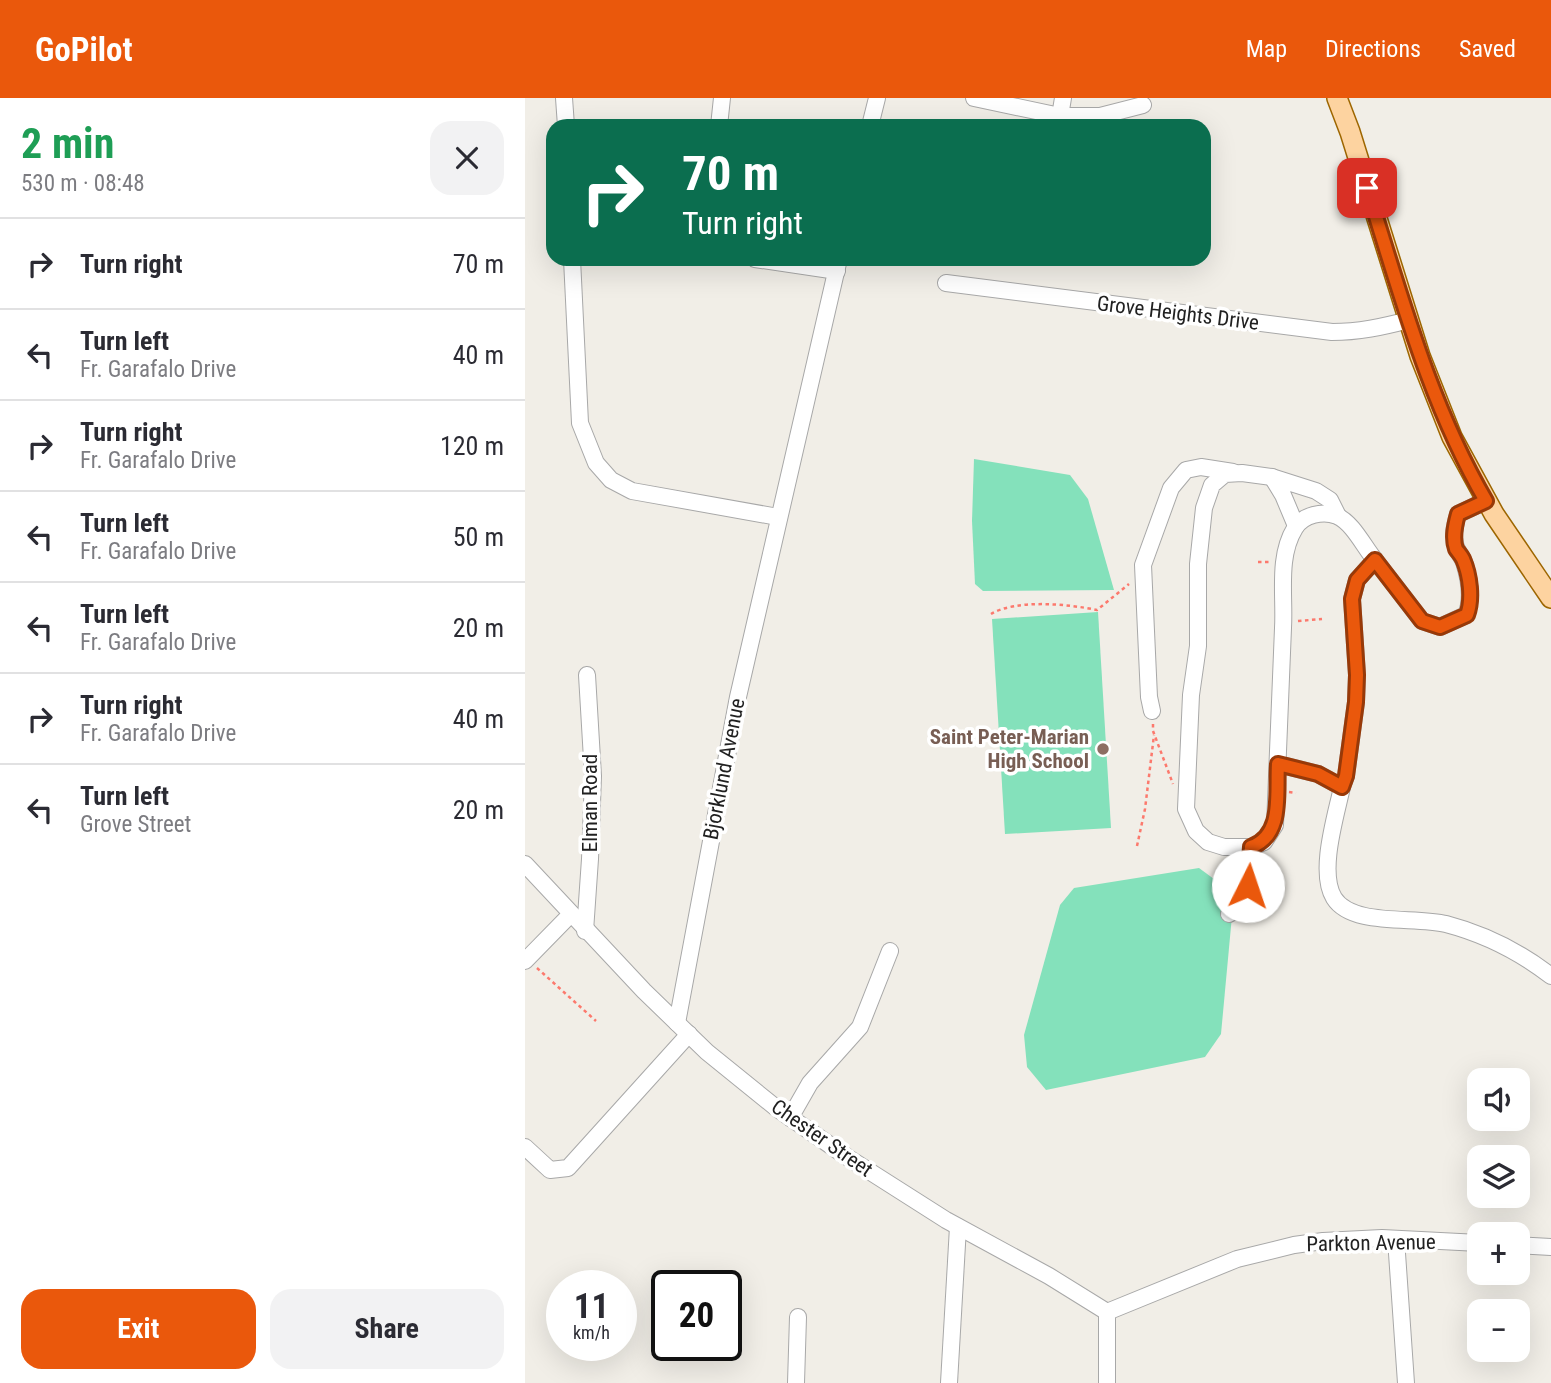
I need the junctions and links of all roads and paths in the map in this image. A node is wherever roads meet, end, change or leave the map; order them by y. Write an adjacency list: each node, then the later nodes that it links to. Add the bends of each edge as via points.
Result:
1 (564, 98): 9 (street)
2 (722, 98): 10 (street)
3 (877, 98): 11 (street)
4 (974, 98): 8 (street)
5 (1063, 98): 8 (street)
6 (1336, 98): 15 (main road)
7 (1143, 105): 8 (street, via 1100,116)
8 (1060, 116)
9 (566, 119)
10 (720, 119)
11 (872, 119)
12 (572, 266): 20 (street, via 580,423 596,463 611,480 632,491)
13 (838, 266): 20 (street, Bjorklund Avenue)
14 (946, 283): 15 (street, Grove Heights Drive, via 1332,332 1375,329)
15 (1409, 320): 18 (main road, via 1452,437)
16 (1242, 473): 17 (street); 23 (street, via 1201,467 1186,470 1171,488); 35 (street, via 1225,474 1212,485 1204,508 1186,809 1196,831 1208,842)
17 (1272, 477): 19 (street, via 1316,491 1329,500); 21 (street)
18 (1486, 501): 22 (street, via 1458,514 1455,525 1456,548 1469,585 1467,615 1440,627 1422,621); 24 (main road)
19 (1338, 516): 21 (street, via 1322,512); 22 (street)
20 (778, 517): 44 (street, Bjorklund Avenue, via 738,697)
21 (1296, 526): 31 (street, via 1284,566)
22 (1375, 560): 33 (street, via 1357,580 1352,599 1356,702)
23 (1143, 573): 25 (path, via 1097,610 1061,604 1002,607); 29 (street)
24 (1551, 598)
25 (991, 614)
26 (1322, 619): 27 (path)
27 (1292, 621)
28 (587, 675): 39 (street, Elman Road, via 593,776)
29 (1152, 710): 30 (path)
30 (1154, 735): 32 (path); 34 (path)
31 (1278, 764): 33 (street, via 1318,774); 35 (street, via 1275,825 1264,842)
32 (1174, 787)
33 (1342, 787): 42 (street, via 1327,865 1332,892 1346,911 1444,923 1504,945)
34 (1137, 846)
35 (1251, 847): 37 (street, via 1242,905)
36 (525, 864): 38 (street, Chester Street)
37 (1229, 914)
38 (570, 915): 39 (street, Chester Street); 41 (street)
39 (585, 930): 44 (street, Chester Street)
40 (890, 951): 45 (street, via 860,1027 810,1083)
41 (531, 965): 43 (path)
42 (1551, 976)
43 (596, 1021)
44 (683, 1028): 45 (street, Chester Street); 46 (street, via 568,1168 550,1170)
45 (790, 1118): 47 (street, Chester Street)
46 (525, 1147)
47 (958, 1227): 52 (street, Chester Street); 55 (street)
48 (1396, 1239): 49 (street, Parkton Avenue); 52 (street, Parkton Avenue, via 1323,1241 1266,1251); 57 (street)
49 (1467, 1242)
50 (1530, 1246): 51 (street)
51 (1551, 1247)
52 (1107, 1312): 56 (street)
53 (798, 1317): 54 (street)
54 (796, 1383)
55 (949, 1383)
56 (1107, 1383)
57 (1406, 1383)

